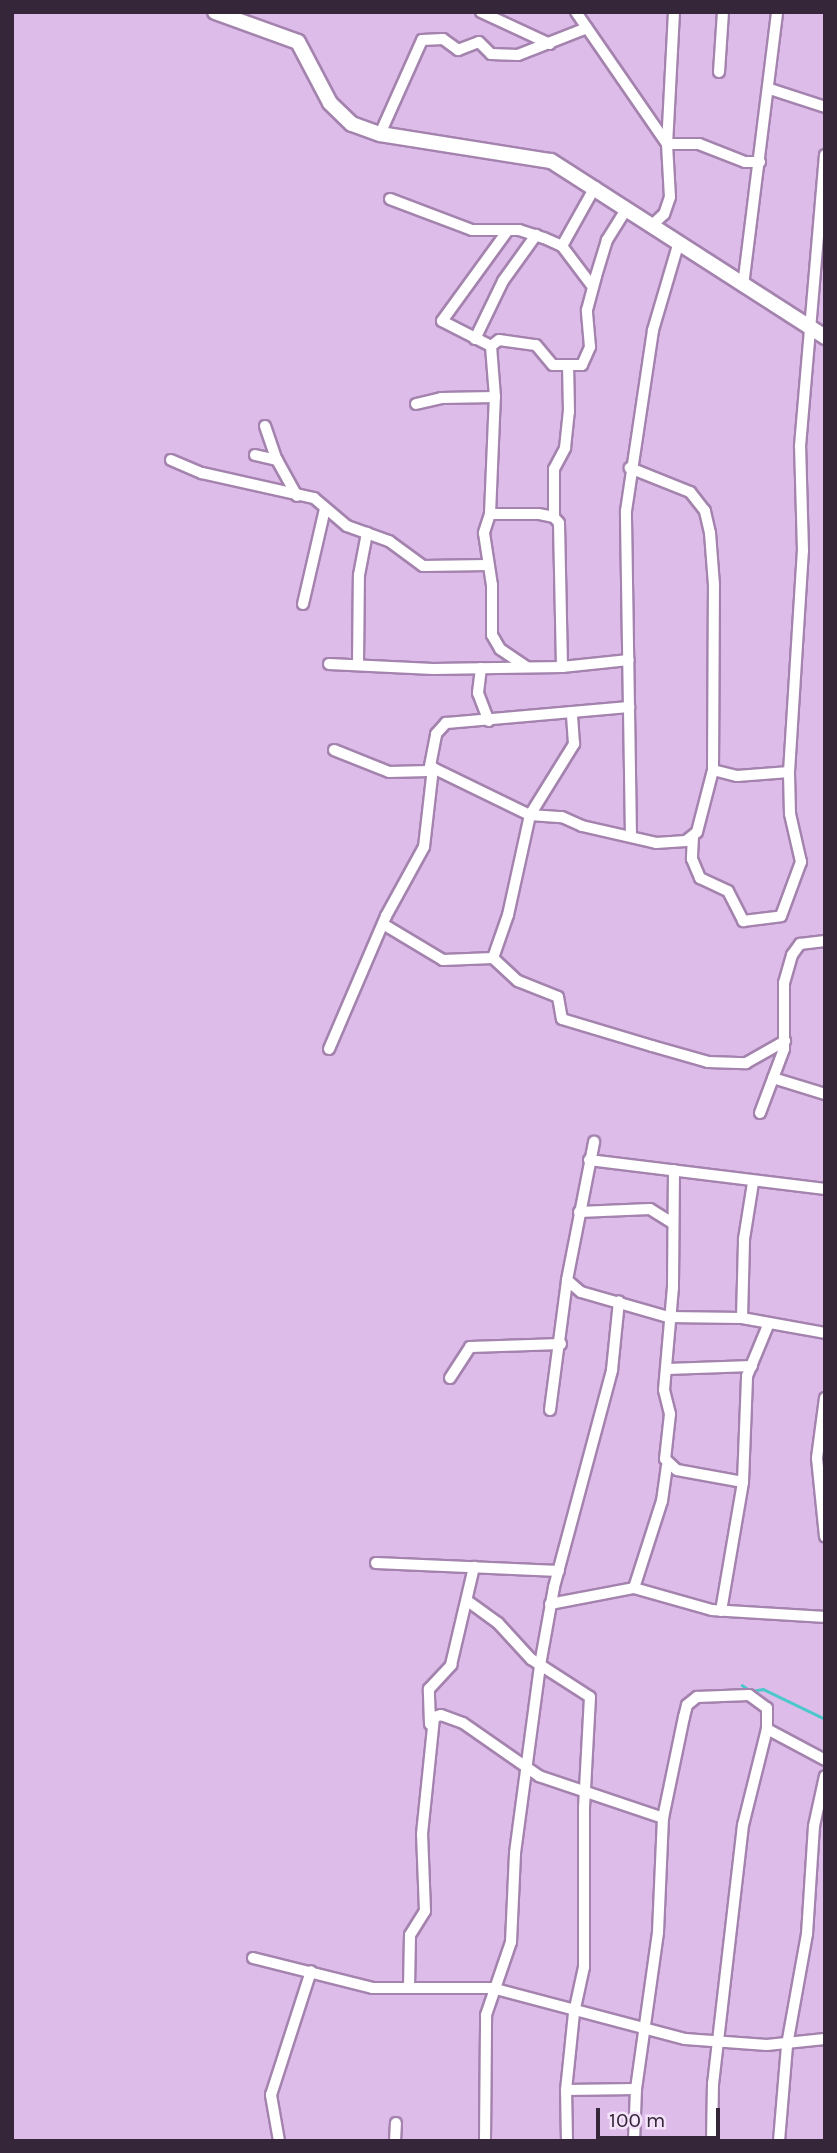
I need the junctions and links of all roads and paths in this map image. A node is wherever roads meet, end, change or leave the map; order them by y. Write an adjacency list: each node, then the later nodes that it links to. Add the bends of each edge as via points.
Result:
1 (215, 12): 12 (street, via 298,42 330,103 352,124)
2 (481, 12): 8 (street)
3 (576, 12): 7 (street)
4 (674, 12): 13 (street)
5 (723, 12): 9 (street)
6 (777, 12): 10 (street)
7 (587, 28): 8 (street); 13 (street)
8 (550, 44): 12 (street, via 518,55 496,55 479,42 458,50 443,39 422,40)
9 (719, 72)
10 (770, 89): 11 (street); 15 (street)
11 (825, 107)
12 (380, 134): 16 (street, via 533,156)
13 (667, 144): 15 (street, via 699,144 745,162); 19 (street, via 670,197 664,214)
14 (825, 157): 26 (street)
15 (760, 162): 24 (street)
16 (595, 187): 18 (street); 23 (street)
17 (390, 199): 20 (street, via 472,230)
18 (626, 209): 19 (street); 25 (street, via 607,240)
19 (651, 226): 22 (street)
20 (508, 229): 21 (street); 28 (street, via 443,317 443,324)
21 (536, 235): 23 (street); 28 (street, via 503,281)
22 (678, 245): 24 (street); 37 (street, via 653,330)
23 (562, 246): 25 (street)
24 (743, 286): 26 (street)
25 (593, 287): 30 (street, via 587,310 587,358 582,365)
26 (811, 327): 27 (street); 57 (street, via 800,446 803,551)
27 (825, 337)
28 (475, 338): 29 (street)
29 (491, 346): 30 (street, via 499,340 536,345 547,362); 31 (street)
30 (568, 366): 41 (street, via 569,412 565,448 554,469)
31 (495, 397): 32 (street, via 441,397); 40 (street)
32 (416, 404)
33 (265, 426): 36 (street)
34 (255, 455): 36 (street)
35 (171, 460): 38 (street)
36 (277, 460): 38 (street)
37 (631, 468): 45 (street, via 626,512); 56 (street, via 690,492 705,511 714,585)
38 (297, 496): 39 (street, via 314,498)
39 (325, 509): 42 (street, via 346,526); 44 (street)
40 (490, 514): 41 (street); 43 (street, via 484,533)
41 (554, 517): 49 (street, via 561,530)
42 (367, 533): 43 (street, via 389,541 422,566); 47 (street, via 359,575)
43 (488, 565): 48 (street, via 495,643)
44 (303, 604)
45 (629, 660): 49 (street); 51 (street)
46 (329, 664): 47 (street)
47 (358, 664): 50 (street)
48 (527, 667): 49 (street); 50 (street)
49 (562, 667)
50 (481, 668): 53 (street, via 478,692)
51 (629, 707): 52 (street); 59 (street)
52 (572, 712): 53 (street); 58 (street, via 574,744)
53 (489, 722): 55 (street, via 443,725 435,738)
54 (334, 750): 55 (street, via 389,772)
55 (433, 768): 58 (street); 61 (street, via 424,848)
56 (713, 770): 57 (street, via 737,776); 60 (street, via 702,821)
57 (789, 772): 60 (street, via 790,814 801,862 779,918 743,921 728,891 700,878 692,859)
58 (530, 815): 59 (street, via 562,817); 63 (street, via 508,915)
59 (631, 836): 60 (street, via 656,843)
60 (693, 837)
61 (383, 924): 63 (street, via 443,960); 65 (street)
62 (825, 941): 64 (street, via 800,944 792,955 785,982)
63 (493, 958): 64 (street, via 518,981 558,997 562,1019 685,1056 747,1063)
64 (786, 1041): 66 (street)
65 (329, 1049)
66 (774, 1078): 67 (street); 68 (street)
67 (825, 1094)
68 (760, 1113)
69 (594, 1142): 70 (street)
70 (589, 1160): 71 (street); 74 (street)
71 (674, 1170): 72 (street); 75 (street)
72 (753, 1183): 73 (street); 79 (street, via 744,1240)
73 (825, 1189)
74 (579, 1212): 75 (street, via 650,1209); 76 (street)
75 (671, 1222): 78 (street)
76 (566, 1280): 77 (street, via 581,1292); 82 (street)
77 (619, 1301): 78 (street); 94 (street, via 612,1370)
78 (668, 1317): 79 (street); 84 (street)
79 (742, 1318): 80 (street)
80 (769, 1323): 81 (street); 83 (street)
81 (825, 1333)
82 (561, 1344): 85 (street, via 470,1348); 87 (street)
83 (752, 1366): 84 (street); 89 (street, via 746,1385)
84 (667, 1369): 88 (street)
85 (450, 1378)
86 (825, 1398): 90 (street)
87 (550, 1410)
88 (667, 1466): 89 (street); 95 (street, via 662,1501)
89 (743, 1482): 98 (street)
90 (821, 1482): 91 (street)
91 (825, 1537)
92 (376, 1563): 93 (street)
93 (474, 1567): 94 (street); 96 (street)
94 (559, 1571): 97 (street)
95 (634, 1588): 97 (street); 98 (street)
96 (469, 1602): 100 (street, via 498,1623); 101 (street, via 451,1665 429,1689)
97 (550, 1604): 100 (street)
98 (721, 1611): 99 (street)
99 (825, 1617)
100 (540, 1665): 104 (street); 106 (street, via 590,1697)
101 (430, 1724): 104 (street, via 441,1715 463,1723); 110 (street, via 422,1834 425,1911 410,1935)
102 (767, 1729): 103 (street); 107 (street, via 766,1708 757,1698 697,1697 687,1705); 115 (street, via 747,1803)
103 (825, 1760)
104 (528, 1769): 106 (street); 111 (street, via 516,1853 511,1942)
105 (825, 1776): 116 (street, via 814,1826 807,1934)
106 (586, 1790): 107 (street); 112 (street, via 584,1967)
107 (663, 1818): 113 (street, via 658,1932)
108 (253, 1958): 109 (street)
109 (311, 1971): 110 (street, via 372,1988); 120 (street, via 271,2095)
110 (409, 1987): 111 (street)
111 (492, 1988): 112 (street); 122 (street, via 486,2015)
112 (574, 2013): 113 (street); 118 (street)
113 (644, 2029): 115 (street); 117 (street)
114 (825, 2039): 116 (street)
115 (718, 2041): 116 (street); 125 (street)
116 (787, 2045): 126 (street)
117 (636, 2089): 118 (street); 124 (street)
118 (566, 2090): 123 (street)
119 (396, 2123): 121 (street)
120 (279, 2141)
121 (395, 2141)
122 (485, 2141)
123 (567, 2141)
124 (634, 2141)
125 (712, 2141)
126 (779, 2141)

